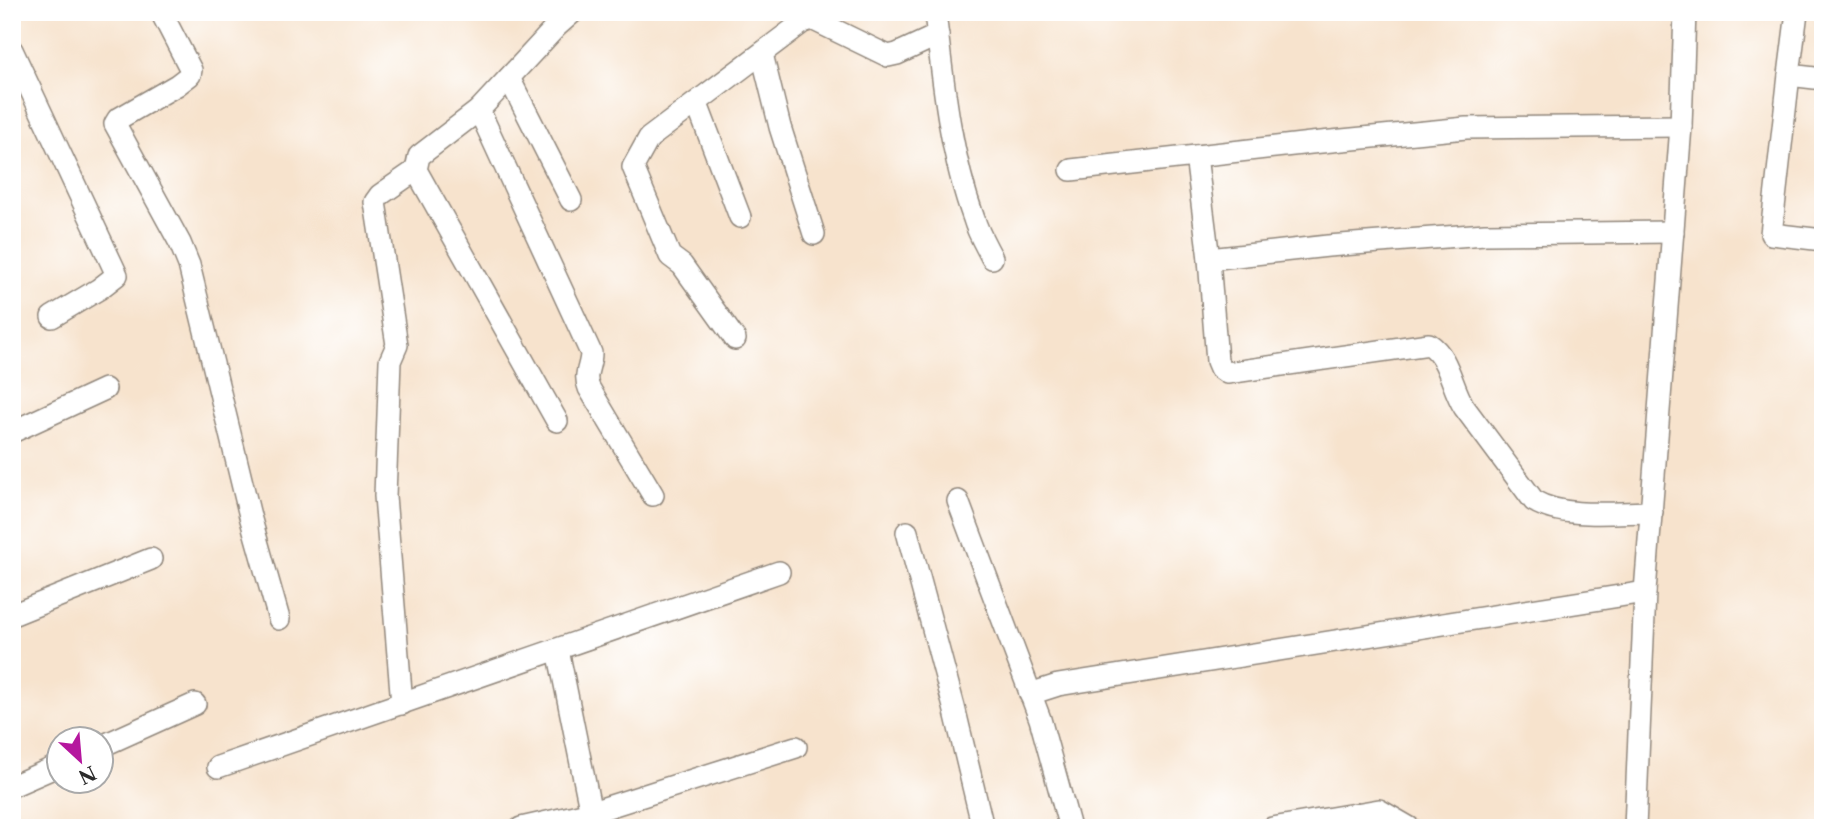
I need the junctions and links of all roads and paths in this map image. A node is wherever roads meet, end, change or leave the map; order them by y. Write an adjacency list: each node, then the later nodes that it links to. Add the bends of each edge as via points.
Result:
1 (161, 12): 38 (street, via 190,75 115,124 189,265)
2 (573, 12): 10 (street)
3 (935, 12): 6 (street)
4 (1685, 12): 14 (street)
5 (1797, 12): 9 (street)
6 (938, 35): 8 (street, via 888,56 812,19); 23 (street, via 954,149 974,220)
7 (12, 50): 25 (street, via 117,275)
8 (762, 54): 12 (street); 21 (street)
9 (1789, 75): 11 (street); 22 (street, via 1771,234)
10 (509, 78): 13 (street); 18 (street)
11 (1823, 79)
12 (697, 104): 19 (street); 26 (street, via 649,138 633,167 670,256)
13 (479, 110): 16 (street, via 419,156); 30 (street, via 591,353 586,371 589,388)
14 (1681, 126): 15 (street, via 1466,128); 20 (street)
15 (1196, 156): 17 (street); 24 (street)
16 (416, 170): 28 (street); 42 (street, via 375,202 397,345 390,361 385,496)
17 (1071, 170)
18 (571, 200)
19 (740, 217)
20 (1673, 232): 24 (street, via 1485,234); 32 (street)
21 (814, 234)
22 (1823, 240)
23 (992, 258)
24 (1209, 259): 32 (street, via 1217,361 1227,373 1429,344 1439,351 1464,407 1534,501 1562,512)
25 (52, 317)
26 (735, 339)
27 (105, 389): 29 (street)
28 (557, 421)
29 (12, 432)
30 (653, 495)
31 (958, 501): 40 (street)
32 (1651, 512): 36 (street)
33 (907, 532): 50 (street)
34 (151, 559): 37 (street)
35 (779, 572): 39 (street)
36 (1645, 592): 40 (street, via 1058,685); 54 (street)
37 (12, 615)
38 (279, 619)
39 (558, 650): 42 (street); 48 (street)
40 (1030, 694): 51 (street)
41 (195, 704): 43 (street)
42 (402, 704): 45 (street)
43 (116, 740)
44 (796, 747): 48 (street)
45 (218, 767)
46 (46, 771): 47 (street)
47 (12, 786)
48 (593, 820): 49 (street)
49 (521, 828)
50 (983, 828)
51 (1070, 828)
52 (1272, 828): 53 (street, via 1379,810)
53 (1410, 828)
54 (1635, 828)

